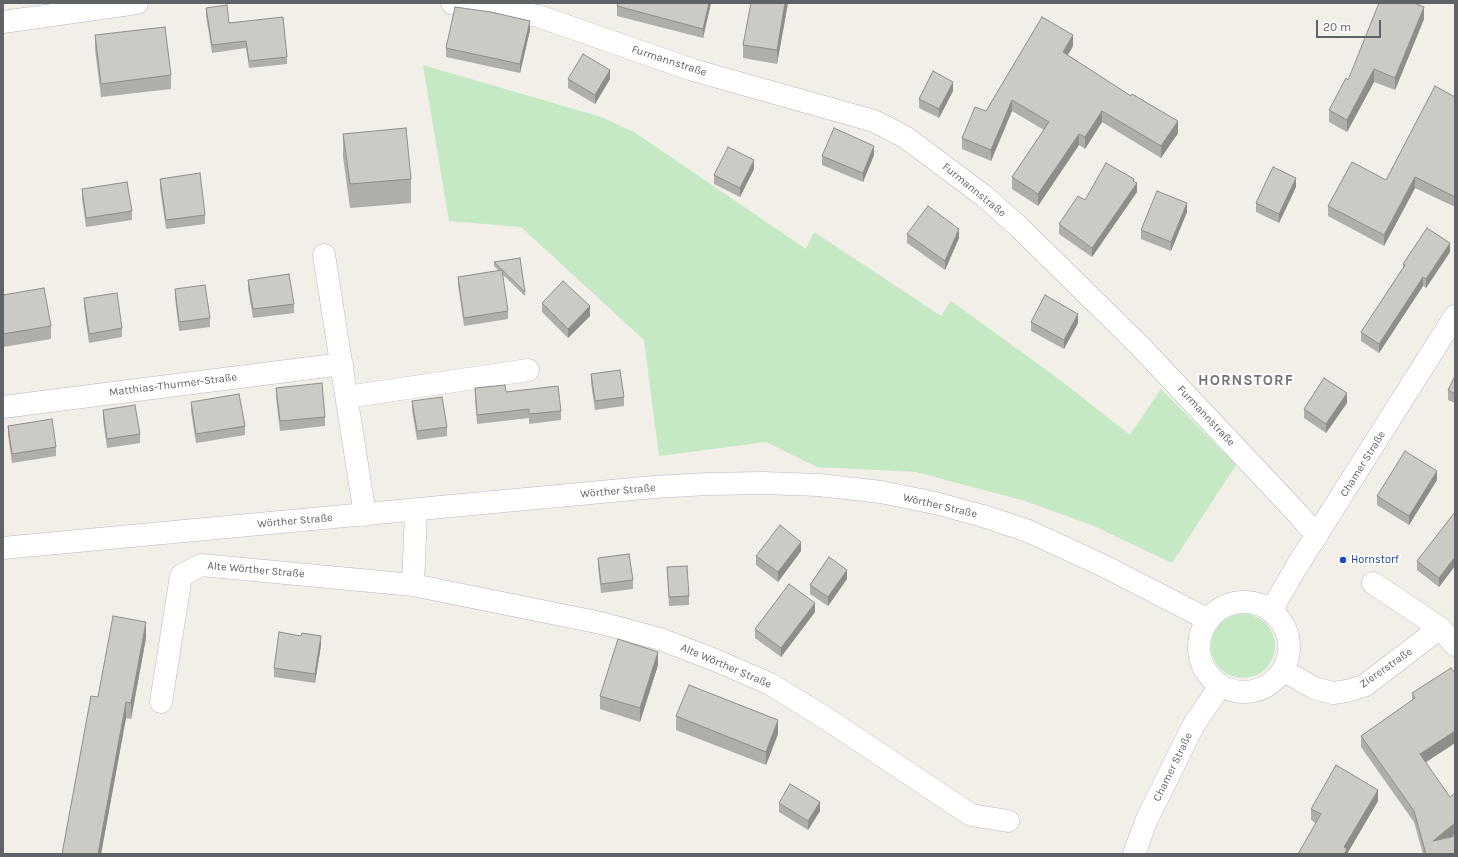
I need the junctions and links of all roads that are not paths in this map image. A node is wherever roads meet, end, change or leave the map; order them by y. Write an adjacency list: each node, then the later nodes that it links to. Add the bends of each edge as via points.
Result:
1 (137, 3): 4 (street)
2 (452, 3): 3 (street, Furmannstraße)
3 (536, 10): 13 (street, Furmannstraße, via 692,70 874,121 905,137 984,196 1020,228 1146,353)
4 (3, 22)
5 (324, 255): 7 (street)
6 (1455, 316): 13 (street, Chamer Straße)
7 (342, 364): 9 (street); 10 (street, Matthias-Thurmer-Straße)
8 (528, 370): 9 (street)
9 (347, 397): 12 (street)
10 (3, 407)
11 (416, 511): 12 (street, Wörther Straße); 16 (street); 18 (street, Wörther Straße, via 708,484 820,485 881,492 983,516 1028,531 1104,566)
12 (365, 515): 14 (street, Wörther Straße)
13 (1317, 536): 17 (street, Chamer Straße)
14 (3, 548)
15 (1373, 583): 19 (street)
16 (413, 585): 23 (street, Alte Wörther Straße, via 201,565 180,576); 24 (street, Alte Wörther Straße, via 601,623 660,639 716,660 777,688 971,815)
17 (1275, 604): 18 (street, via 1232,604 1219,610); 21 (street, via 1289,645 1288,658)
18 (1209, 620): 22 (street, via 1201,633 1201,662 1209,676)
19 (1440, 628): 20 (street); 21 (street, Ziererstraße, via 1364,686 1347,692 1333,693 1314,688)
20 (1455, 645)
21 (1283, 670): 22 (street, via 1274,681 1262,689 1234,691)
22 (1220, 686): 25 (street, Chamer Straße, via 1178,754 1147,819)
23 (161, 702)
24 (1008, 821)
25 (1134, 854)

